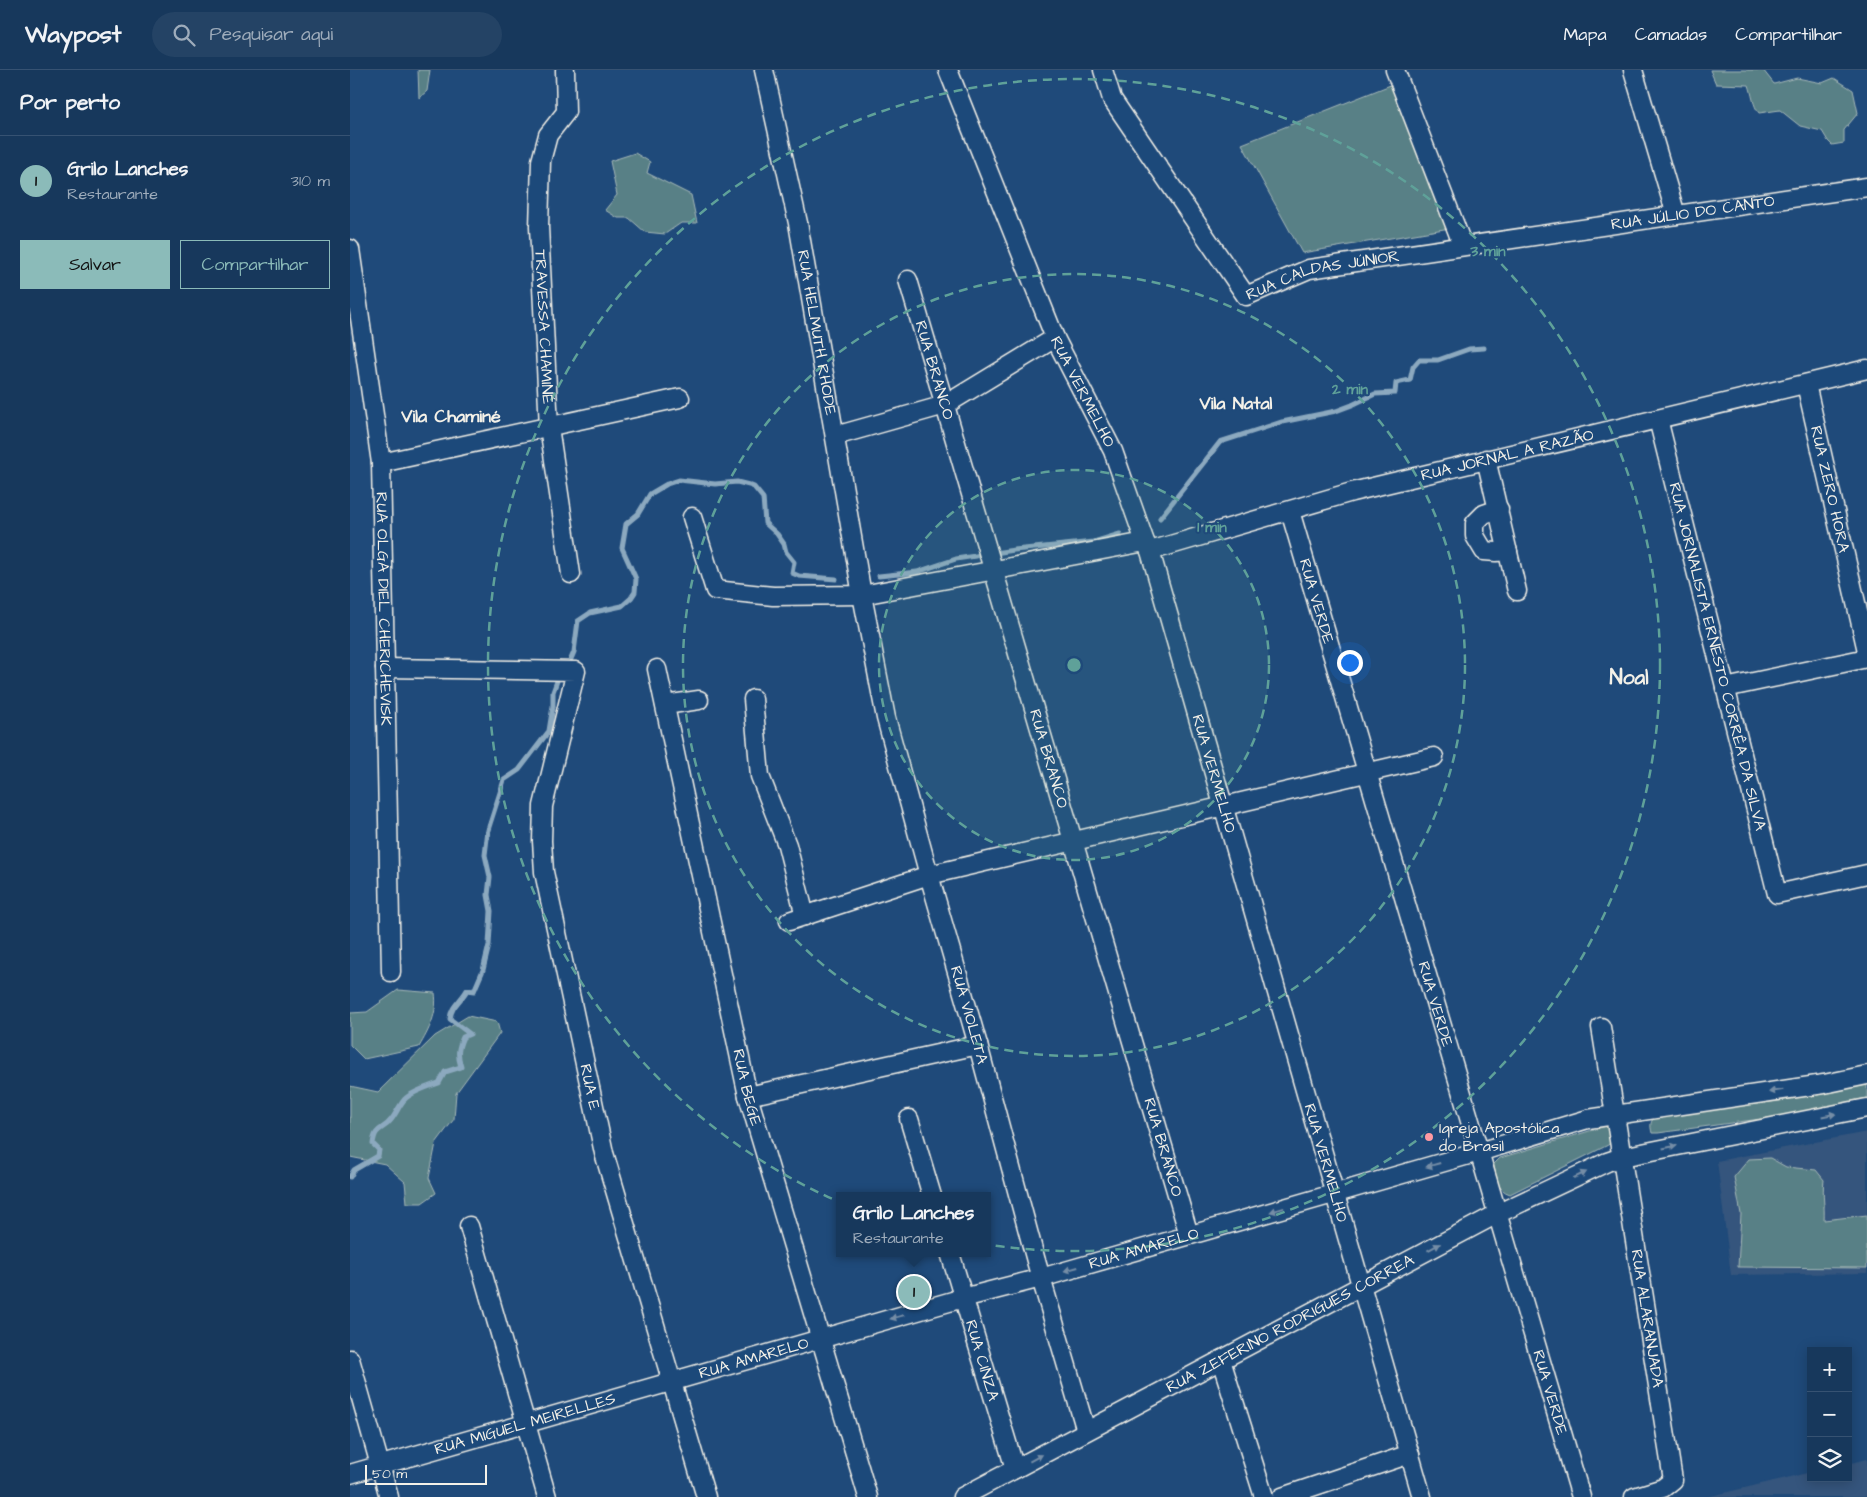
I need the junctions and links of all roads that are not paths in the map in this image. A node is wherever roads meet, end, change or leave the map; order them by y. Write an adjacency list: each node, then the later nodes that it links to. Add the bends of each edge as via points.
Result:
1 (565, 70): 19 (street, TRAVESSA CHAMINÉ, via 566,112 548,134 541,161 538,227)
2 (764, 70): 20 (street, RUA HELMUTH RHODE, via 798,222)
3 (948, 70): 13 (street, RUA VERMELHO)
4 (1103, 70): 10 (street, RUA CALDAS JÚNIOR, via 1112,99 1246,296 1309,269)
5 (1395, 70): 10 (street)
6 (1633, 70): 8 (street)
7 (1867, 187): 8 (street, RUA JÚLIO DO CANTO)
8 (1676, 215): 9 (street, RUA JÚLIO DO CANTO)
9 (1518, 238): 10 (street, RUA CALDAS JÚNIOR)
10 (1463, 246)
11 (350, 249): 22 (street, RUA OLGA DIEL CHERICHEVISK)
12 (908, 280): 17 (street, RUA BRANCO)
13 (1055, 338): 17 (street); 26 (street, RUA VERMELHO, via 1113,451)
14 (1867, 369): 15 (street, RUA JORNAL A RAZÃO)
15 (1806, 384): 18 (street, RUA JORNAL A RAZÃO); 32 (street, RUA ZERO HORA)
16 (680, 398): 19 (street, TRAVESSA CHAMINÉ)
17 (945, 405): 20 (street); 28 (street, RUA BRANCO)
18 (1658, 419): 21 (street, RUA JORNAL A RAZÃO); 36 (street, RUA JORNALISTA ERNESTO CORRÊA DA SILVA)
19 (549, 427): 22 (street, TRAVESSA CHAMINÉ); 29 (street, TRAVESSA CHAMINÉ)
20 (835, 436): 31 (street, RUA HELMUTH RHODE)
21 (1486, 459): 23 (street); 24 (street, RUA JORNAL A RAZÃO)
22 (381, 463): 34 (street, RUA OLGA DIEL CHERICHEVISK)
23 (1499, 509): 27 (street); 27 (street, via 1484,514 1475,523 1475,536 1484,551)
24 (1290, 511): 26 (street, RUA JORNAL A RAZÃO); 41 (street, RUA VERDE)
25 (692, 517): 31 (street, RUA JORNAL A RAZÃO, via 715,590 773,596)
26 (1148, 546): 28 (street, RUA JORNAL A RAZÃO); 42 (street, RUA VERMELHO)
27 (1508, 551): 30 (street)
28 (993, 570): 31 (street, RUA JORNAL A RAZÃO); 43 (street, RUA BRANCO)
29 (571, 574)
30 (1517, 591)
31 (862, 595): 45 (street, RUA VIOLETA, via 886,718)
32 (1867, 651)
33 (1867, 658): 36 (street)
34 (385, 668): 46 (street, RUA OLGA DIEL CHERICHEVISK); 68 (street, RUA E, via 576,671 543,806 544,872 604,1154)
35 (657, 668): 39 (street, RUA BEGE)
36 (1725, 688): 44 (street, RUA JORNALISTA ERNESTO CORRÊA DA SILVA, via 1777,894)
37 (753, 699): 45 (street, via 760,776 787,845 797,918)
38 (699, 700): 39 (street)
39 (665, 705): 50 (street, RUA BEGE)
40 (1434, 757): 41 (street)
41 (1367, 772): 42 (street); 54 (street, RUA VERDE)
42 (1224, 805): 43 (street); 57 (street, RUA VERMELHO)
43 (1073, 840): 45 (street); 60 (street, RUA BRANCO)
44 (1867, 874)
45 (929, 875): 48 (street, RUA VIOLETA)
46 (392, 972)
47 (1601, 1027): 52 (street)
48 (978, 1046): 50 (street); 62 (street, RUA VIOLETA)
49 (1867, 1075): 52 (street, RUA AMARELO, one-way to 52)
50 (748, 1096): 65 (street, RUA BEGE)
51 (1867, 1108): 55 (street, RUA ZEFERINO RODRIGUES CORREA, one-way to 51)
52 (1615, 1116): 54 (street, RUA AMARELO, via 1588,1119); 55 (street, RUA ALARANJADA)
53 (909, 1119): 56 (street)
54 (1479, 1152): 57 (street, RUA AMARELO, one-way to 57); 58 (street, RUA VERDE)
55 (1622, 1157): 58 (street, RUA ZEFERINO RODRIGUES CORREA, one-way to 55); 84 (street, RUA ALARANJADA, via 1673,1480 1664,1488)
56 (931, 1192)
57 (1335, 1193): 60 (street, RUA AMARELO, one-way to 60); 63 (street, RUA VERMELHO)
58 (1498, 1214): 63 (street, RUA ZEFERINO RODRIGUES CORREA, one-way to 58); 83 (street, RUA VERDE)
59 (468, 1226): 69 (street)
60 (1189, 1235): 62 (street, RUA AMARELO, one-way to 62)
61 (951, 1257): 64 (street, RUA CINZA)
62 (1041, 1278): 64 (street, RUA AMARELO); 70 (street, RUA VIOLETA)
63 (1361, 1286): 67 (street, RUA ZEFERINO RODRIGUES CORREA); 71 (street, RUA VERMELHO)
64 (963, 1298): 65 (street, RUA AMARELO, one-way to 65); 73 (street, RUA CINZA)
65 (820, 1339): 68 (street, RUA AMARELO); 78 (street, RUA BEGE)
66 (350, 1359): 72 (street)
67 (1221, 1360): 70 (street, RUA ZEFERINO RODRIGUES CORREA); 80 (street)
68 (672, 1382): 69 (street, RUA MIGUEL MEIRELLES); 77 (street, RUA E)
69 (526, 1424): 72 (street, RUA MIGUEL MEIRELLES); 76 (street)
70 (1086, 1431): 73 (street, RUA ZEFERINO RODRIGUES CORREA, one-way to 70)
71 (1410, 1454): 81 (street); 82 (street, RUA VERMELHO)
72 (380, 1466): 74 (street, RUA MIGUEL MEIRELLES); 75 (street)
73 (1015, 1469): 79 (street, RUA ZEFERINO RODRIGUES CORREA)
74 (350, 1474)
75 (389, 1497)
76 (547, 1497)
77 (706, 1497)
78 (868, 1497)
79 (962, 1497)
80 (1264, 1497)
81 (1282, 1497)
82 (1422, 1497)
83 (1581, 1497)
84 (1634, 1497)

